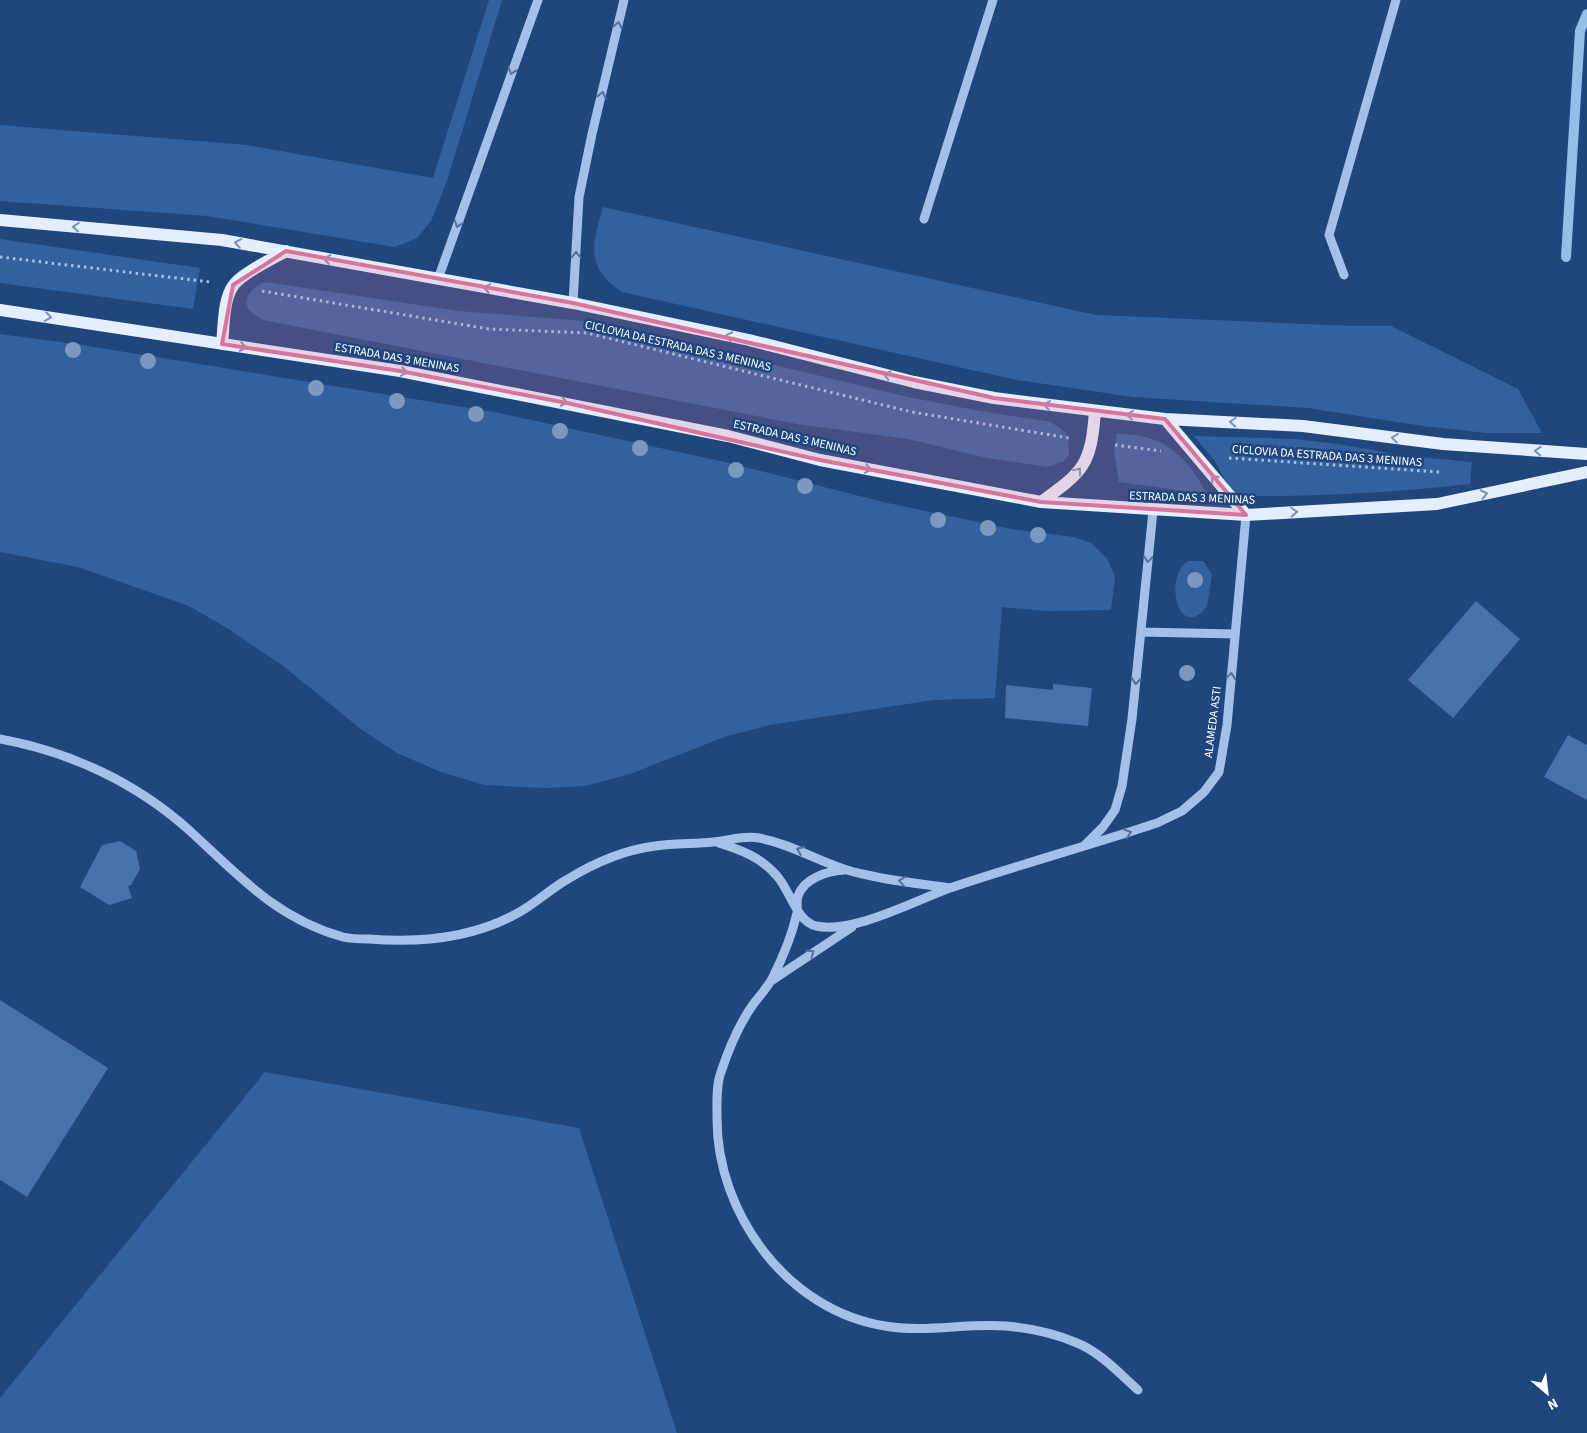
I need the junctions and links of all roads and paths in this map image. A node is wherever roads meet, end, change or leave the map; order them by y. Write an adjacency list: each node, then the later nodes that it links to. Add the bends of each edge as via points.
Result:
1 (538, 0): 10 (street, one-way to 10)
2 (624, 0): 13 (street, one-way to 2, via 579,197)
3 (993, 0): 5 (street)
4 (1396, 0): 9 (street, via 1329,235)
5 (924, 219)
6 (0, 220): 7 (main road, one-way to 6, via 222,240)
7 (286, 251): 10 (main road, one-way to 7); 15 (main road, via 233,285)
8 (0, 257): 11 (path)
9 (1344, 275)
10 (438, 279): 13 (main road, one-way to 10)
11 (199, 280)
12 (260, 291): 18 (path, CICLOVIA DA ESTRADA DAS 3 MENINAS, via 489,329 587,333 912,412)
13 (573, 303): 16 (main road, one-way to 13, via 994,398 914,382 749,340)
14 (0, 310): 15 (main road, ESTRADA DAS 3 MENINAS, one-way to 15)
15 (222, 344): 26 (main road, ESTRADA DAS 3 MENINAS, one-way to 26, via 400,371 567,403 728,436 820,460)
16 (1095, 411): 17 (main road, one-way to 16); 26 (main road, one-way to 16, via 1075,476 1087,458 1093,442)
17 (1165, 418): 19 (main road, one-way to 17, via 1303,426); 29 (main road, one-way to 17)
18 (1068, 438)
19 (1443, 444): 22 (main road, one-way to 19); 24 (path)
20 (1116, 445): 21 (path)
21 (1164, 451)
22 (1587, 454)
23 (1223, 457): 24 (path, CICLOVIA DA ESTRADA DAS 3 MENINAS)
24 (1440, 472): 27 (path)
25 (1587, 472): 27 (main road, ESTRADA DAS 3 MENINAS, one-way to 25)
26 (1041, 502): 28 (main road, ESTRADA DAS 3 MENINAS)
27 (1437, 504): 29 (main road, ESTRADA DAS 3 MENINAS, one-way to 27)
28 (1153, 511): 29 (main road, ESTRADA DAS 3 MENINAS); 30 (street, ALAMEDA ASTI, one-way to 30)
29 (1246, 515): 31 (street, ALAMEDA ASTI)
30 (1141, 632): 31 (street); 34 (street, ALAMEDA ASTI, one-way to 34, via 1122,786 1111,816)
31 (1235, 634): 34 (street, ALAMEDA ASTI, one-way to 31, via 1182,811 1204,792 1219,772 1227,725)
32 (0, 739): 33 (street, via 82,762 125,782 189,830 259,896 299,919 344,938 396,942 440,938 476,929 515,915 567,879 621,854 655,846)
33 (716, 842): 35 (street, one-way to 33, via 794,847 756,837); 37 (street, via 760,860 777,876)
34 (1082, 848): 36 (street, ALAMEDA ASTI)
35 (845, 870): 36 (street, one-way to 35); 37 (street, via 826,871 804,887 797,896)
36 (950, 888): 38 (street, ALAMEDA ASTI)
37 (798, 911): 38 (street, via 814,925 840,927); 39 (street)
38 (858, 923): 39 (street, one-way to 38)
39 (771, 981): 40 (street, via 749,1011 720,1074 717,1108 717,1141 726,1182 742,1219 762,1251 787,1277 818,1301 851,1318 916,1330 1005,1326 1044,1334 1078,1343 1111,1365)
40 (1138, 1390)

